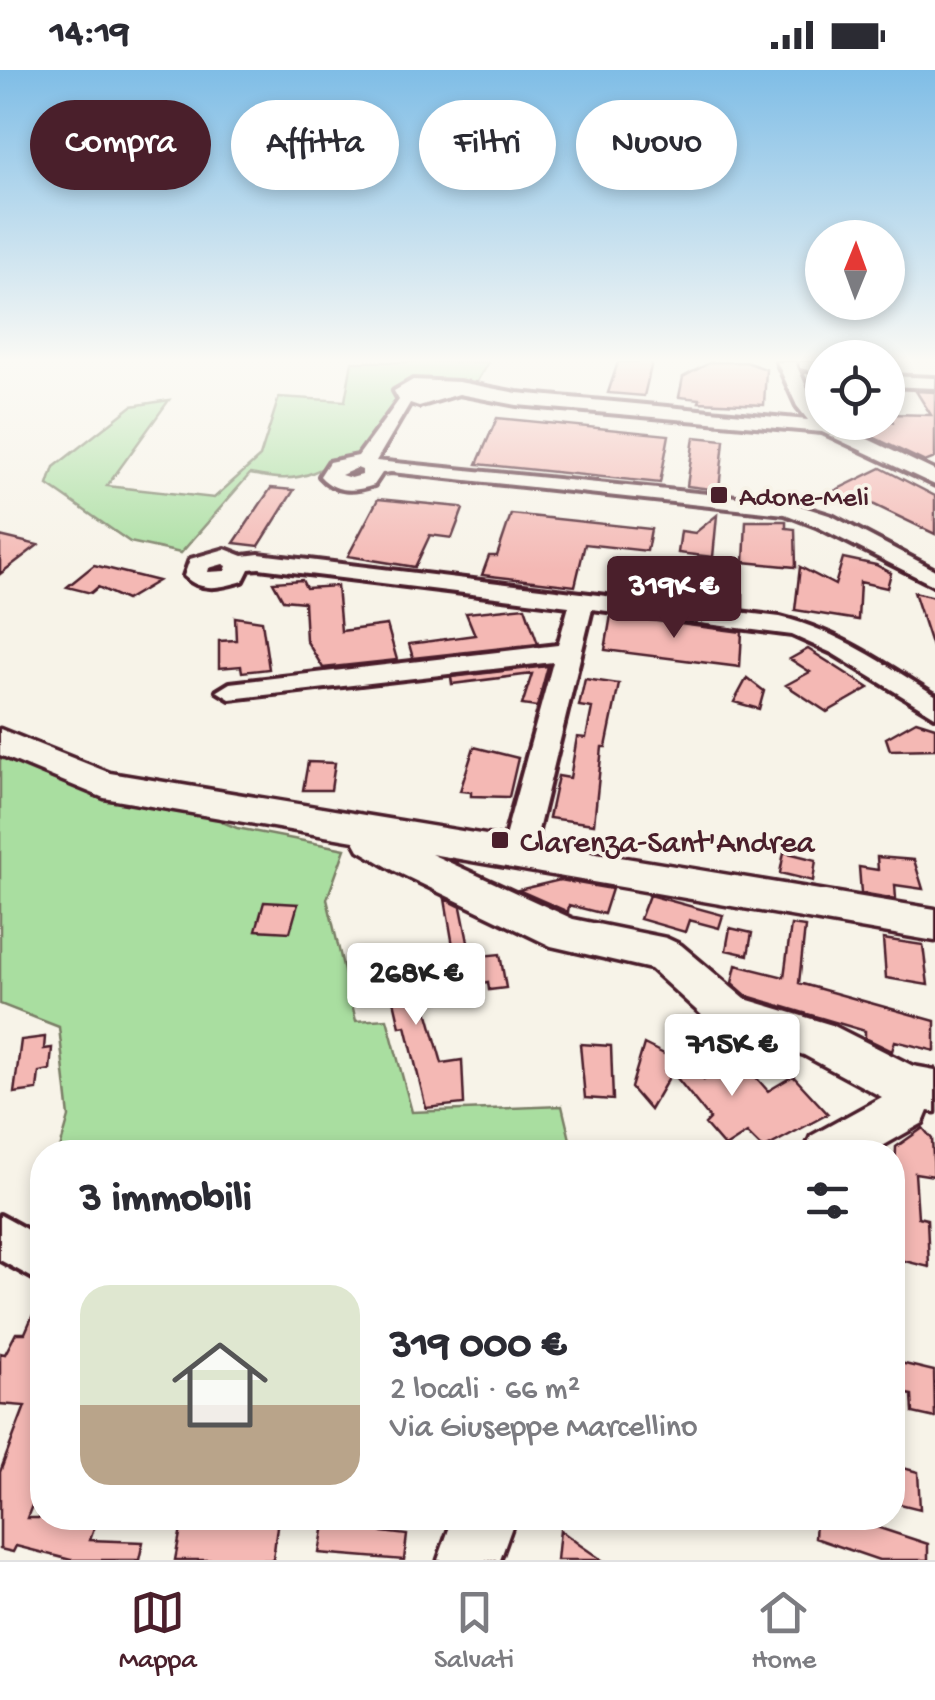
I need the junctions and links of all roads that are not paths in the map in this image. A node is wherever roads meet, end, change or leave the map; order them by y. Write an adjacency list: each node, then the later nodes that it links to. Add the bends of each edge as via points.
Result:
1 (387, 432): 5 (street, via 368,465 800,512)
2 (855, 440): 3 (street)
3 (929, 471)
4 (240, 564): 6 (street, via 259,561)
5 (935, 579)
6 (582, 601): 7 (street); 9 (street, via 805,630)
7 (569, 652): 8 (street); 12 (street)
8 (230, 691)
9 (935, 707)
10 (0, 741): 11 (main road, via 104,784 349,828)
11 (436, 855): 12 (main road); 14 (main road, via 566,934 666,957 731,1014 816,1039)
12 (516, 855): 13 (main road)
13 (935, 925)
14 (920, 1088): 15 (main road, via 906,1108)
15 (849, 1140)
16 (0, 1236): 17 (street)
17 (30, 1255)
18 (480, 1530): 19 (main road)
19 (469, 1560)

